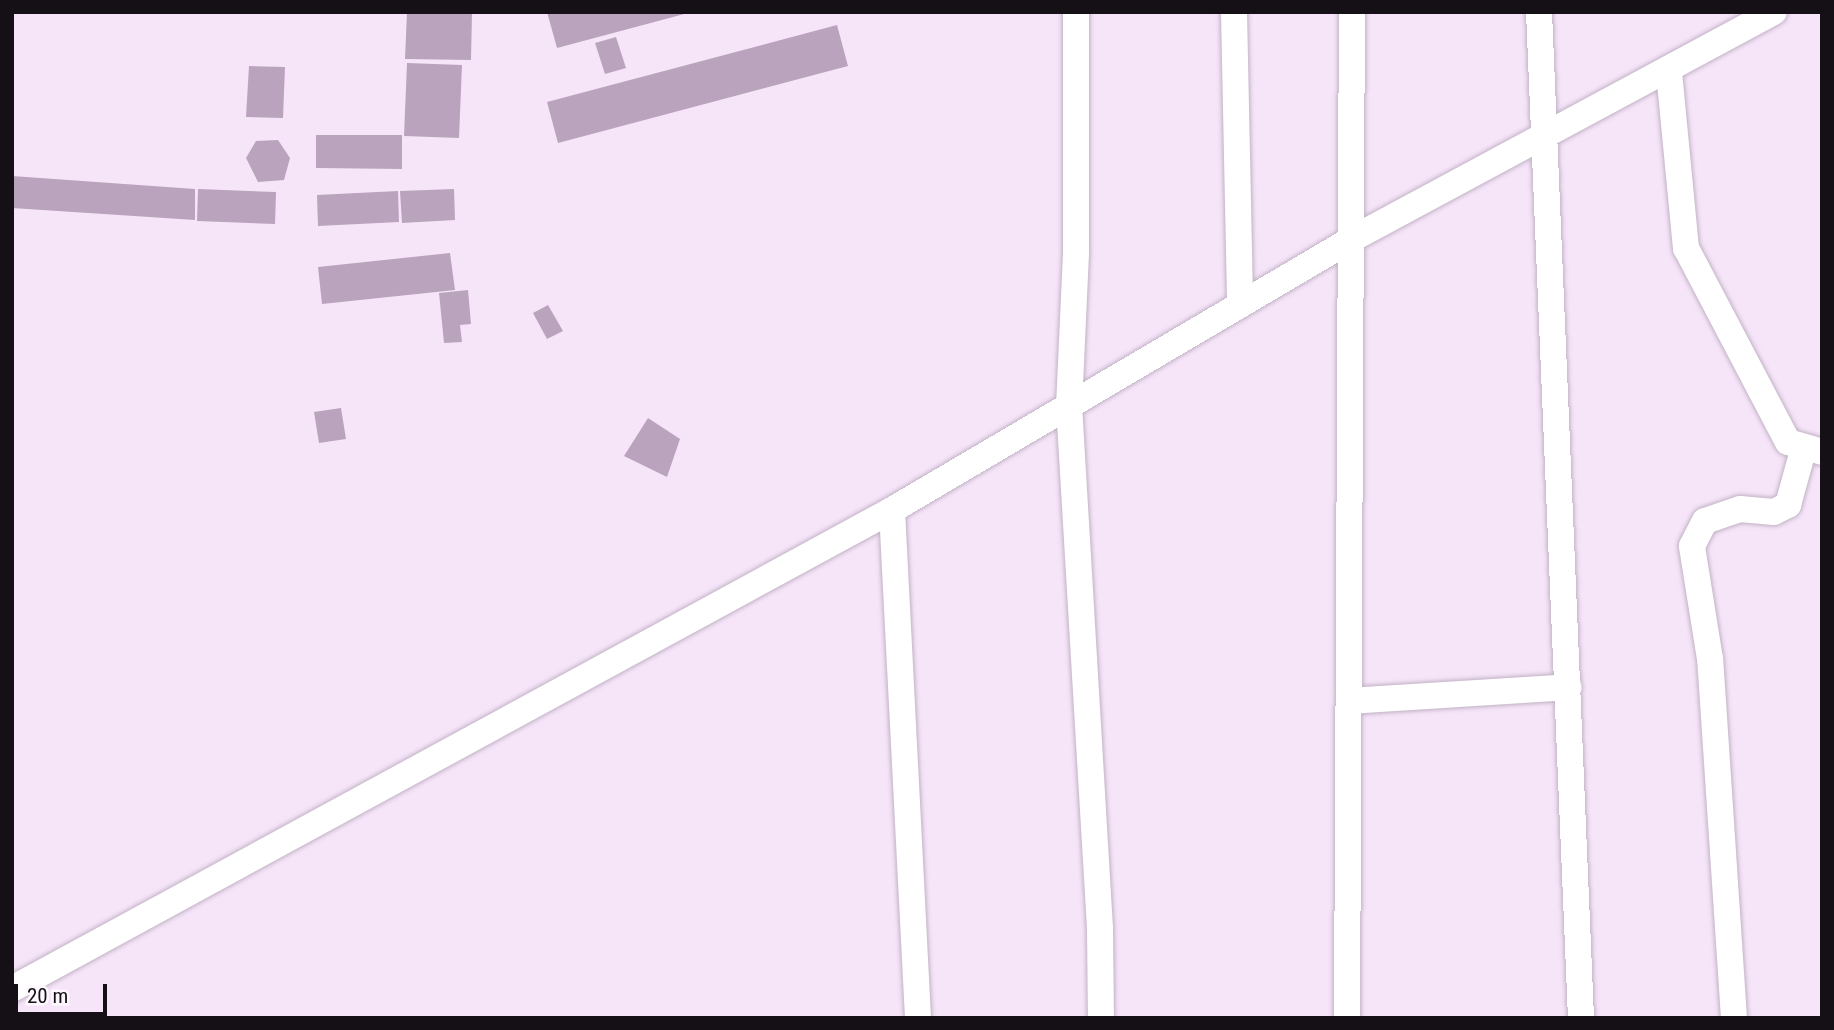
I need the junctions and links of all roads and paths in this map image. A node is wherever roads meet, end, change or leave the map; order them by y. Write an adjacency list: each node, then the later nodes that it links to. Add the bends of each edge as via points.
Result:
1 (1076, 12): 10 (street, via 1076,253)
2 (1234, 12): 9 (street)
3 (1352, 12): 8 (street)
4 (1539, 12): 7 (street)
5 (1774, 12): 6 (street)
6 (1669, 72): 7 (street); 11 (street, via 1686,248 1788,442)
7 (1543, 139): 8 (street); 13 (street)
8 (1352, 239): 9 (street); 14 (street)
9 (1240, 304): 10 (street)
10 (1069, 405): 12 (street); 17 (street, via 1100,928)
11 (1813, 449): 20 (street, via 1788,505 1774,512 1741,509 1705,521 1692,546 1710,659)
12 (892, 510): 15 (street); 16 (street)
13 (1569, 687): 14 (street); 19 (street)
14 (1349, 701): 18 (street)
15 (12, 989)
16 (918, 1018)
17 (1101, 1018)
18 (1348, 1018)
19 (1581, 1018)
20 (1734, 1018)

